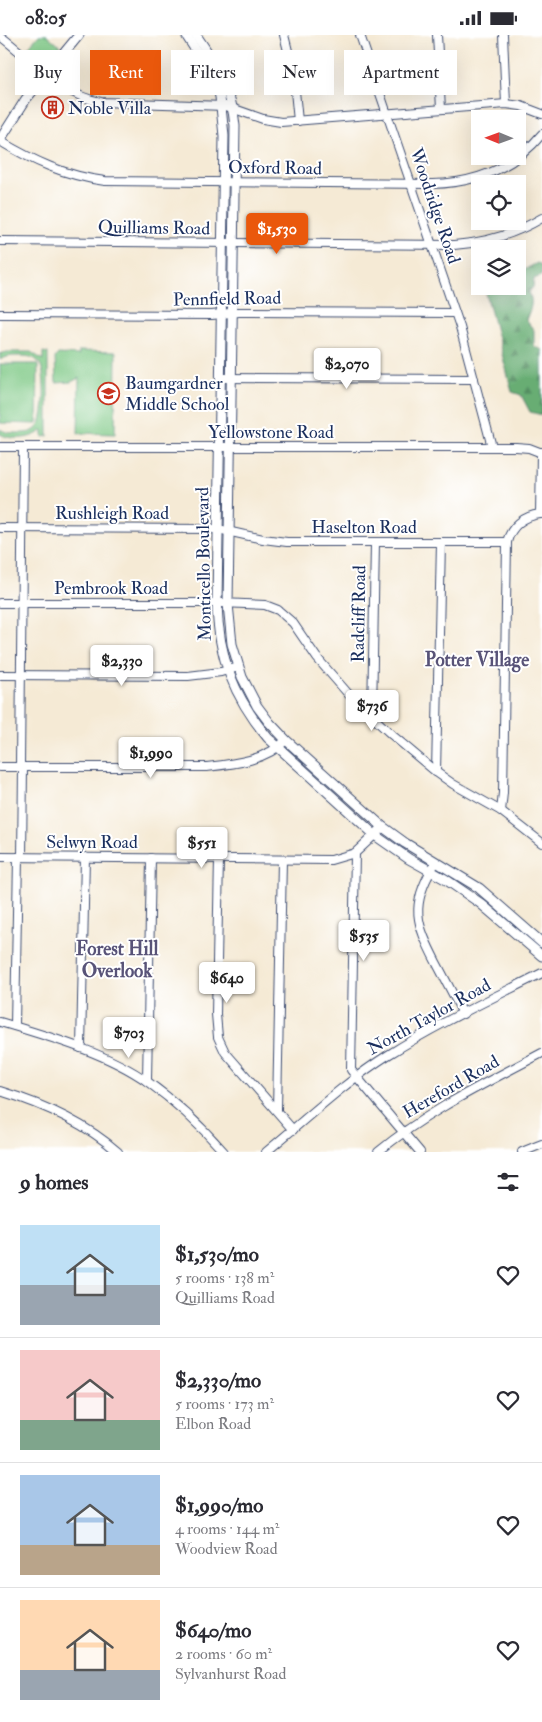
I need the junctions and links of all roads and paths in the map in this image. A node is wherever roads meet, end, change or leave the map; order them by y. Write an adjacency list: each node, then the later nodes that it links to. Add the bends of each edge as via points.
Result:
1 (79, 35): 10 (main road)
2 (186, 35): 14 (main road, Monticello Boulevard, via 215,79)
3 (196, 35): 14 (main road, Monticello Boulevard, via 228,89)
4 (284, 35): 18 (street, via 293,74)
5 (360, 35): 16 (street, Woodridge Road)
6 (437, 35): 15 (street)
7 (503, 35): 13 (street)
8 (0, 36): 9 (street)
9 (17, 50)
10 (66, 50)
11 (29, 95): 20 (main road)
12 (78, 95): 14 (street, via 99,102)
13 (506, 104): 15 (street); 17 (street)
14 (227, 106): 18 (street, via 271,121); 21 (main road, Monticello Boulevard); 22 (main road, Monticello Boulevard, via 235,126)
15 (440, 109): 16 (street)
16 (387, 114): 18 (street); 23 (street, Woodridge Road)
17 (542, 114)
18 (298, 121)
19 (542, 134): 23 (street, Oxford Road, via 516,159 487,175 470,181)
20 (0, 141): 21 (street, Oxford Road, via 44,165 88,178)
21 (223, 182): 22 (street, Oxford Road); 26 (main road, Monticello Boulevard)
22 (234, 182): 23 (street, Oxford Road); 27 (main road, Monticello Boulevard)
23 (411, 184): 28 (street, Woodridge Road)
24 (542, 218): 28 (street, Quilliams Road, via 488,241)
25 (0, 241): 26 (street, Quilliams Road)
26 (222, 243): 27 (street, Quilliams Road); 32 (main road, Monticello Boulevard)
27 (233, 244): 28 (street, Quilliams Road); 29 (main road, Monticello Boulevard)
28 (432, 246): 30 (street, Woodridge Road)
29 (232, 312): 30 (street, Pennfield Road); 32 (street, Pennfield Road); 34 (main road, Monticello Boulevard)
30 (455, 313): 35 (street, Woodridge Road)
31 (0, 314): 32 (street, Pennfield Road)
32 (221, 315): 33 (main road, Monticello Boulevard)
33 (220, 378): 34 (street); 38 (main road, Monticello Boulevard)
34 (231, 378): 35 (street); 39 (main road, Monticello Boulevard)
35 (474, 379): 40 (street, Woodridge Road)
36 (0, 447): 37 (street, Yellowstone Road)
37 (23, 447): 38 (street, Yellowstone Road); 44 (street)
38 (219, 447): 39 (street, Yellowstone Road); 45 (main road, Monticello Boulevard)
39 (230, 447): 40 (street, Yellowstone Road); 45 (main road, Monticello Boulevard)
40 (492, 447): 41 (street, Yellowstone Road)
41 (541, 452): 42 (street)
42 (541, 514): 48 (street, via 520,521 512,529)
43 (0, 528): 44 (street, Rushleigh Road)
44 (22, 528): 45 (street, Rushleigh Road); 50 (street)
45 (223, 529): 46 (street, Haselton Road, via 281,541); 51 (main road, Monticello Boulevard)
46 (375, 542): 47 (street, Haselton Road); 56 (street, Radcliff Road)
47 (441, 542): 48 (street, Haselton Road); 61 (street)
48 (507, 542): 62 (street)
49 (0, 603): 50 (street, Pembrook Road)
50 (21, 603): 51 (street, Pembrook Road); 55 (street)
51 (222, 603): 52 (main road, Monticello Boulevard); 53 (main road, Monticello Boulevard, via 220,639); 56 (street, Pembrook Road, via 265,605 278,610 293,623 351,697)
52 (239, 667): 53 (street); 57 (main road, Monticello Boulevard, via 257,706)
53 (228, 671): 55 (street, via 188,676); 58 (main road, Monticello Boulevard, via 254,722)
54 (0, 675): 55 (street)
55 (20, 675): 60 (street)
56 (372, 716): 61 (street, Pembrook Road)
57 (286, 740): 58 (street); 63 (main road, Monticello Boulevard)
58 (278, 748): 60 (street, via 243,761 206,767); 64 (main road, Monticello Boulevard)
59 (0, 767): 60 (street)
60 (22, 767): 68 (street)
61 (436, 772): 62 (street, Pembrook Road)
62 (501, 811): 65 (street, Pembrook Road)
63 (383, 827): 64 (street, Selwyn Road); 73 (main road, Monticello Boulevard)
64 (376, 835): 66 (street, Selwyn Road); 74 (main road, Monticello Boulevard)
65 (542, 843)
66 (354, 853): 72 (street, Selwyn Road, via 331,860); 83 (street, via 351,1070)
67 (0, 857): 68 (street, Selwyn Road)
68 (20, 857): 69 (street, Selwyn Road); 80 (street)
69 (85, 857): 70 (street, Selwyn Road); 81 (street)
70 (151, 858): 71 (street, Selwyn Road); 84 (street)
71 (219, 858): 72 (street, Selwyn Road); 86 (street, via 218,1037 232,1060)
72 (282, 860): 86 (street)
73 (436, 862): 74 (street); 75 (main road, Monticello Boulevard, via 479,888)
74 (431, 871): 76 (main road, Monticello Boulevard, via 480,903); 78 (street, via 420,896 418,921)
75 (542, 943)
76 (542, 957)
77 (542, 973): 78 (street, North Taylor Road)
78 (463, 1014): 83 (street, North Taylor Road, via 403,1046)
79 (0, 1022): 80 (street)
80 (16, 1026): 81 (street)
81 (81, 1048): 84 (street)
82 (542, 1053): 88 (street, Hereford Road)
83 (357, 1077): 87 (street, North Taylor Road); 88 (street)
84 (147, 1081): 91 (street, via 199,1125)
85 (0, 1091): 90 (street, via 66,1116)
86 (277, 1110): 87 (street)
87 (293, 1130): 92 (street, North Taylor Road)
88 (403, 1131): 93 (street, Hereford Road); 94 (street)
89 (542, 1144): 95 (street)
90 (118, 1152)
91 (224, 1152)
92 (266, 1152)
93 (378, 1152)
94 (420, 1152)
95 (522, 1152)

